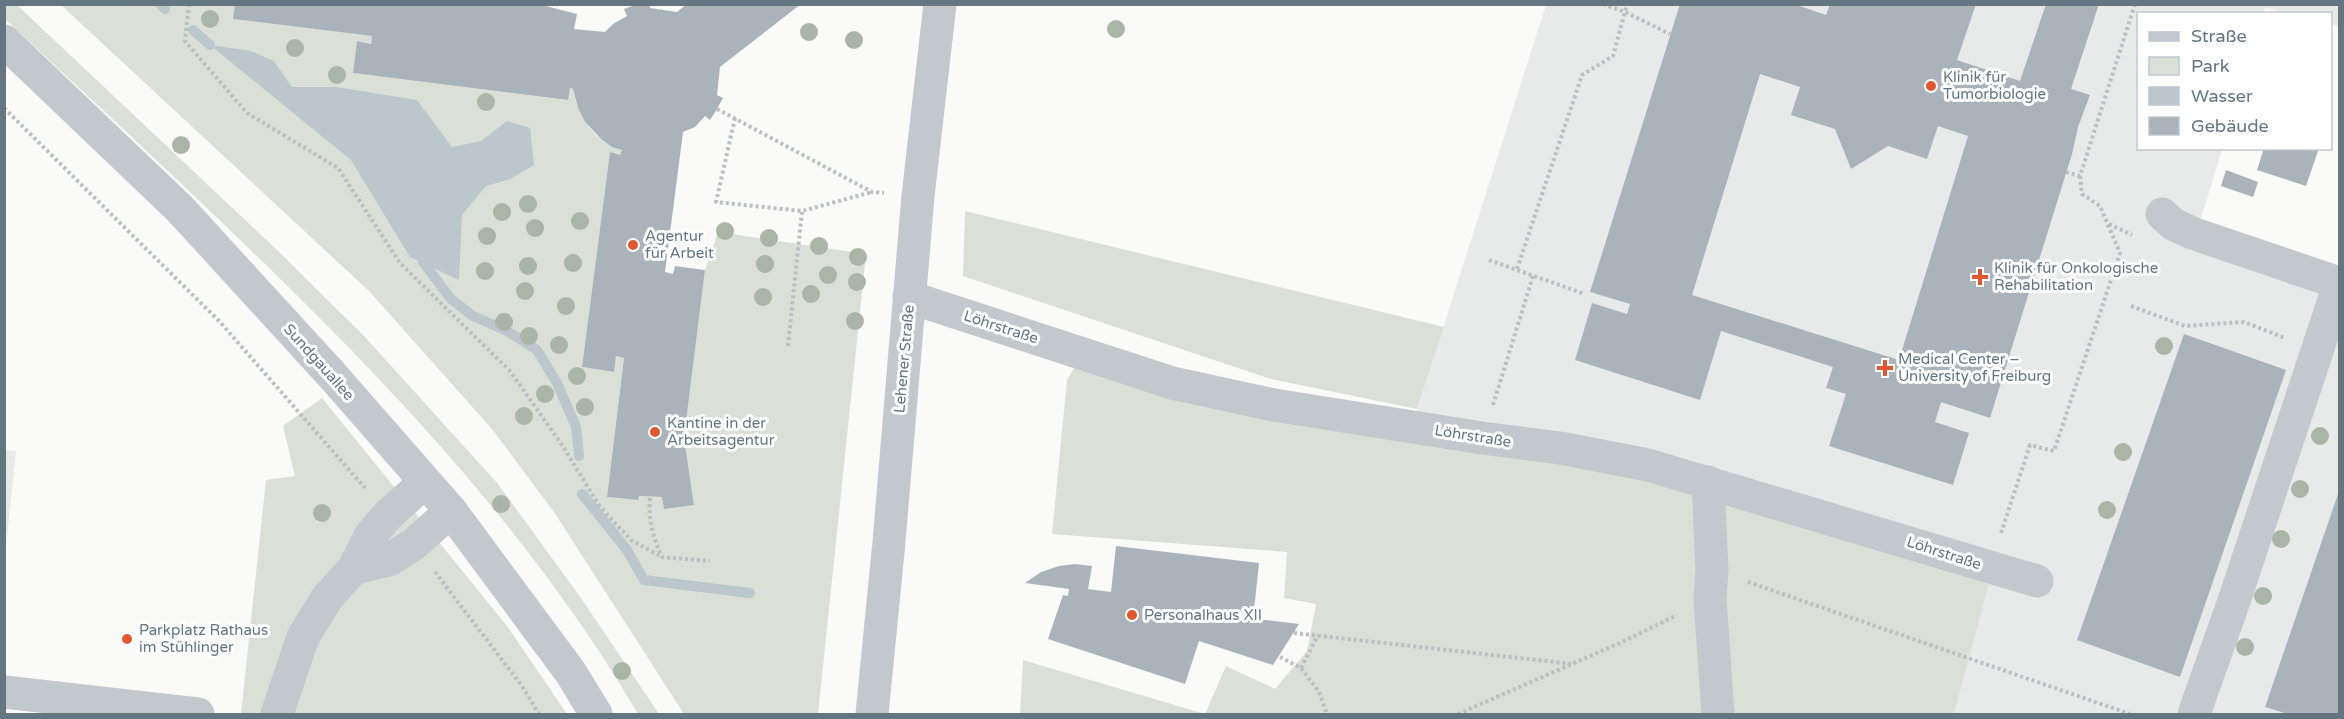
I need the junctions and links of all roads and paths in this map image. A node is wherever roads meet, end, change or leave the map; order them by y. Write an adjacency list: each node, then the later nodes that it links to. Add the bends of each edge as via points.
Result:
1 (189, 4): 36 (path, via 185,41 247,113 338,168 400,263 510,371 600,507 631,540)
2 (940, 4): 15 (street, Lehener Straße)
3 (1603, 4): 6 (path)
4 (1627, 4): 6 (path)
5 (2135, 4): 13 (path)
6 (1625, 12): 7 (path); 21 (path, via 1613,56 1582,75)
7 (1670, 34)
8 (4, 40): 30 (street, Sundgauallee, via 180,209)
9 (4, 108): 34 (path, via 220,322)
10 (717, 109): 11 (path)
11 (735, 118): 14 (path); 16 (path, via 716,202)
12 (2066, 171): 13 (path)
13 (2080, 176): 18 (path, via 2082,194 2100,206)
14 (872, 192): 15 (path); 16 (path)
15 (918, 196): 25 (street, Lehener Straße)
16 (802, 211): 27 (path)
17 (2162, 214): 23 (street, via 2192,233)
18 (2108, 223): 19 (path); 39 (path, via 2120,253 2054,451 2030,445)
19 (2139, 238)
20 (1489, 260): 21 (path)
21 (1517, 269): 22 (path)
22 (1533, 276): 24 (path); 29 (path)
23 (2339, 283): 28 (street)
24 (1585, 294)
25 (909, 297): 29 (street, Löhrstraße, via 1172,383 1274,405); 52 (street, Lehener Straße)
26 (2131, 306): 28 (path, via 2185,327 2244,322)
27 (788, 346)
28 (2316, 351): 57 (street)
29 (1482, 438): 31 (street, Löhrstraße, via 1648,465)
30 (425, 482): 33 (street, Sundgauallee); 34 (street)
31 (1708, 482): 39 (street, Löhrstraße); 41 (street)
32 (650, 498): 36 (path, via 652,533)
33 (450, 511): 35 (street); 51 (street, Sundgauallee, via 564,664)
34 (388, 515): 38 (street, via 370,536)
35 (414, 544): 38 (street, via 389,560); 50 (path)
36 (662, 557): 37 (path)
37 (710, 561)
38 (354, 568): 49 (street, via 327,598 303,637)
39 (1989, 568): 40 (street, Löhrstraße)
40 (2037, 581)
41 (1711, 584): 45 (path); 55 (street); 56 (path)
42 (1294, 633): 43 (path)
43 (1318, 634): 45 (path); 46 (path)
44 (1280, 657): 46 (path)
45 (1573, 664): 54 (path)
46 (1301, 668): 53 (path, via 1319,692)
47 (4, 692): 48 (street)
48 (198, 714)
49 (277, 714)
50 (539, 714)
51 (596, 714)
52 (872, 714)
53 (1328, 714)
54 (1458, 714)
55 (1718, 714)
56 (2130, 714)
57 (2194, 714)

